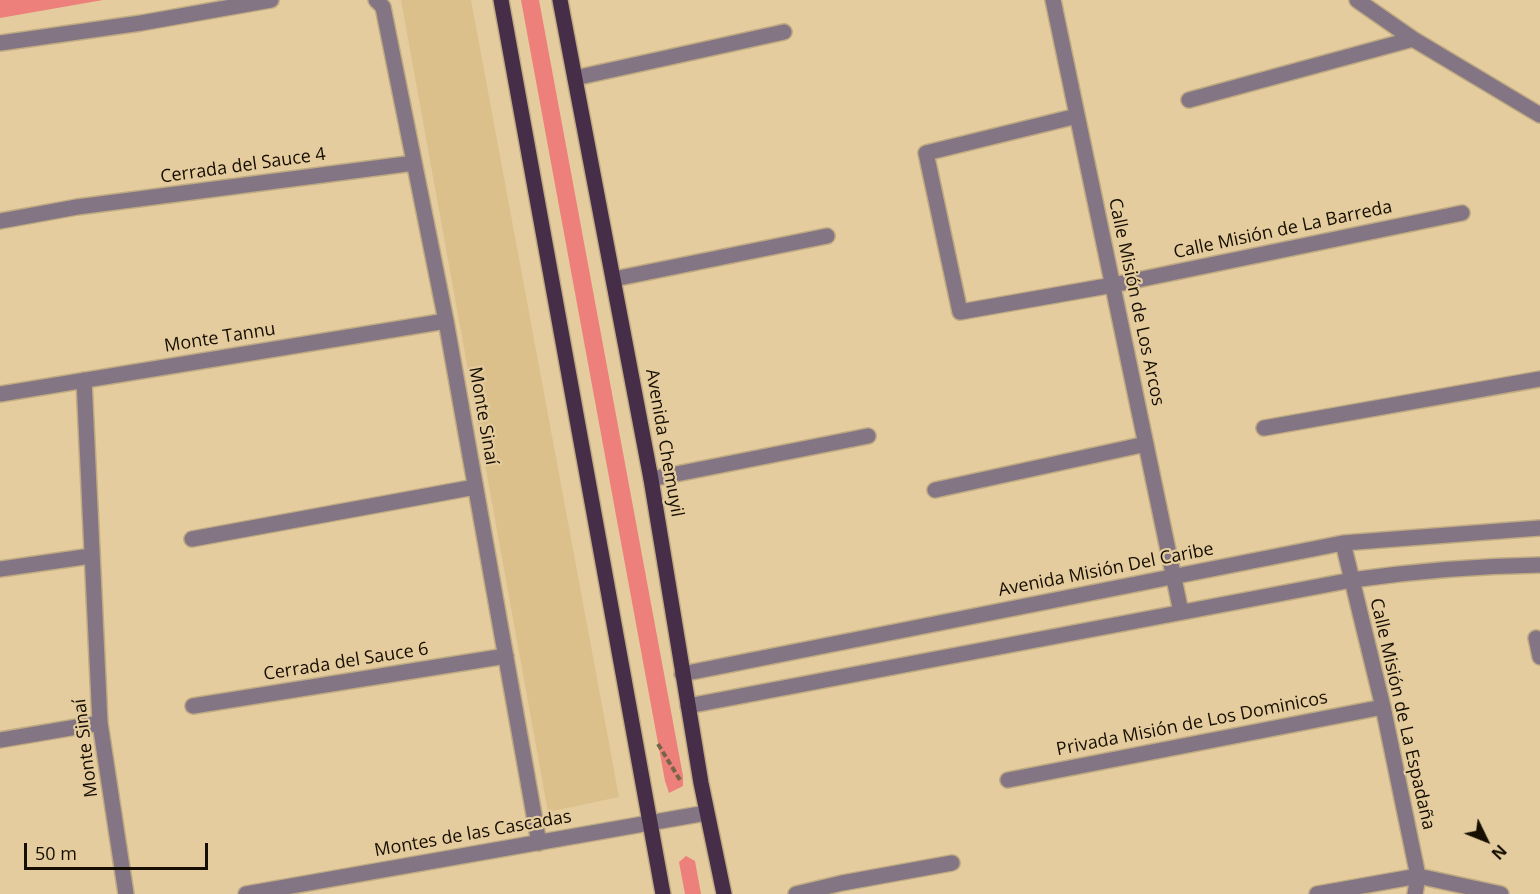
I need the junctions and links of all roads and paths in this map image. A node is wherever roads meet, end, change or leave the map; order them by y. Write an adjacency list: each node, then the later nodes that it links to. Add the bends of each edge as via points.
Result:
1 (271, 0): 9 (street)
2 (376, 0): 14 (street, Monte Sinaí, via 383,8)
3 (501, 0): 52 (main road)
4 (560, 0): 10 (main road, Avenida Chemuyil)
5 (1053, 0): 13 (street, Calle Misión de Los Arcos)
6 (1357, 0): 8 (street)
7 (784, 32): 10 (street)
8 (1413, 39): 11 (street); 12 (street)
9 (0, 43)
10 (575, 78): 18 (main road, Avenida Chemuyil)
11 (1189, 100)
12 (1540, 114)
13 (1077, 116): 19 (street, Calle Misión de Los Arcos); 19 (street, Calle Misión de La Barreda, via 926,153 960,312)
14 (414, 163): 16 (street, Cerrada del Sauce 4, via 77,207); 20 (street, Monte Sinaí)
15 (1462, 213): 19 (street, Calle Misión de La Barreda)
16 (0, 221)
17 (827, 236): 18 (street)
18 (614, 279): 27 (main road, Avenida Chemuyil)
19 (1113, 285): 26 (street, Calle Misión de Los Arcos)
20 (446, 321): 22 (street, Monte Tannu); 28 (street, Monte Sinaí)
21 (1540, 379): 24 (street)
22 (84, 380): 23 (street, Monte Tannu); 33 (street, Monte Sinaí)
23 (0, 394)
24 (1264, 428)
25 (868, 436): 27 (street)
26 (1146, 444): 29 (street); 36 (street, Calle Misión de Los Arcos)
27 (651, 479): 42 (main road, Avenida Chemuyil)
28 (476, 487): 31 (street); 40 (street, Monte Sinaí)
29 (935, 490)
30 (1540, 528): 32 (street, Avenida Misión Del Caribe)
31 (192, 539)
32 (1343, 543): 36 (street, Avenida Misión Del Caribe); 37 (street, Calle Misión de La Espadaña)
33 (91, 556): 35 (street); 46 (street, Monte Sinaí)
34 (1540, 566): 37 (street, via 1424,570)
35 (0, 569)
36 (1174, 576): 38 (street, Calle Misión de Los Arcos); 42 (street, Avenida Misión Del Caribe)
37 (1352, 580): 38 (street); 45 (street, Calle Misión de La Espadaña)
38 (1181, 612): 44 (street)
39 (1536, 638): 41 (street)
40 (506, 656): 43 (street, Cerrada del Sauce 6); 53 (street, Monte Sinaí)
41 (1540, 657)
42 (682, 674): 44 (main road, Avenida Chemuyil)
43 (193, 706)
44 (688, 706): 51 (main road, Avenida Chemuyil)
45 (1383, 707): 49 (street, Privada Misión de Los Dominicos); 55 (street, Calle Misión de La Espadaña)
46 (100, 723): 47 (street); 56 (street, Monte Sinaí)
47 (0, 740)
48 (658, 744): 50 (path)
49 (1008, 780)
50 (683, 786)
51 (706, 813): 52 (street, Montes de las Cascadas); 59 (main road, Avenida Chemuyil)
52 (651, 823): 53 (street, Montes de las Cascadas); 58 (main road)
53 (539, 843): 57 (street, Montes de las Cascadas)
54 (952, 863): 60 (street)
55 (1418, 876): 61 (street); 62 (street, Calle Misión de La Espadaña); 63 (street)
56 (126, 894)
57 (246, 894)
58 (663, 894)
59 (724, 894)
60 (796, 894)
61 (1317, 894)
62 (1415, 894)
63 (1501, 894)

